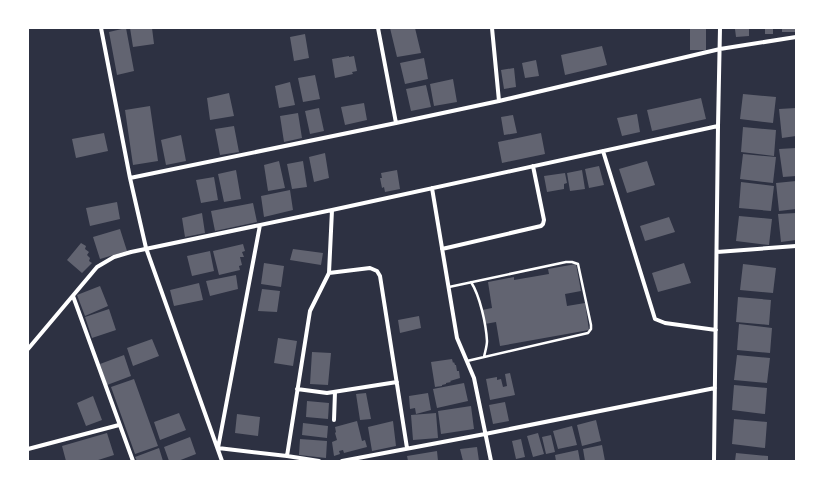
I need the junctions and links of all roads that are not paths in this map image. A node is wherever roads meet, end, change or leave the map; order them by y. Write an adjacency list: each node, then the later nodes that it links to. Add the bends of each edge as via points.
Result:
1 (101, 28): 12 (street)
2 (378, 28): 8 (street)
3 (492, 28): 7 (street)
4 (720, 28): 6 (street)
5 (796, 37): 6 (street)
6 (720, 49): 7 (street); 9 (street)
7 (499, 101): 8 (street)
8 (396, 123): 12 (street)
9 (718, 126): 10 (street); 19 (street)
10 (603, 151): 11 (street); 24 (street, via 655,319 665,323)
11 (533, 166): 13 (street); 18 (street, via 544,220 541,226)
12 (130, 178): 17 (street)
13 (432, 188): 14 (street); 18 (street)
14 (332, 210): 15 (street); 20 (street)
15 (260, 225): 17 (street); 35 (street)
16 (796, 246): 19 (street)
17 (146, 248): 23 (street, via 114,257 97,267); 35 (street)
18 (442, 249): 22 (street)
19 (717, 252): 24 (street)
20 (329, 273): 28 (street, via 370,268 377,271 380,276); 30 (street, via 310,311)
21 (471, 282): 22 (lane); 26 (lane, via 477,291 487,342); 26 (lane, via 566,262 578,264 591,325 588,333)
22 (448, 288): 27 (street, via 457,338)
23 (73, 296): 25 (street); 33 (street)
24 (716, 330): 29 (street)
25 (28, 349)
26 (484, 357): 27 (lane)
27 (467, 361): 34 (street, via 474,378)
28 (396, 382): 31 (street); 36 (street)
29 (715, 388): 34 (street); 44 (street)
30 (298, 389): 31 (street, via 320,393); 38 (street)
31 (335, 392): 32 (street)
32 (334, 420)
33 (119, 425): 37 (street); 39 (street)
34 (485, 434): 36 (street); 43 (street)
35 (218, 448): 38 (street); 40 (street)
36 (407, 448): 42 (street)
37 (28, 449)
38 (287, 456): 41 (street)
39 (133, 461)
40 (222, 461)
41 (319, 461)
42 (342, 461)
43 (490, 461)
44 (714, 461)

